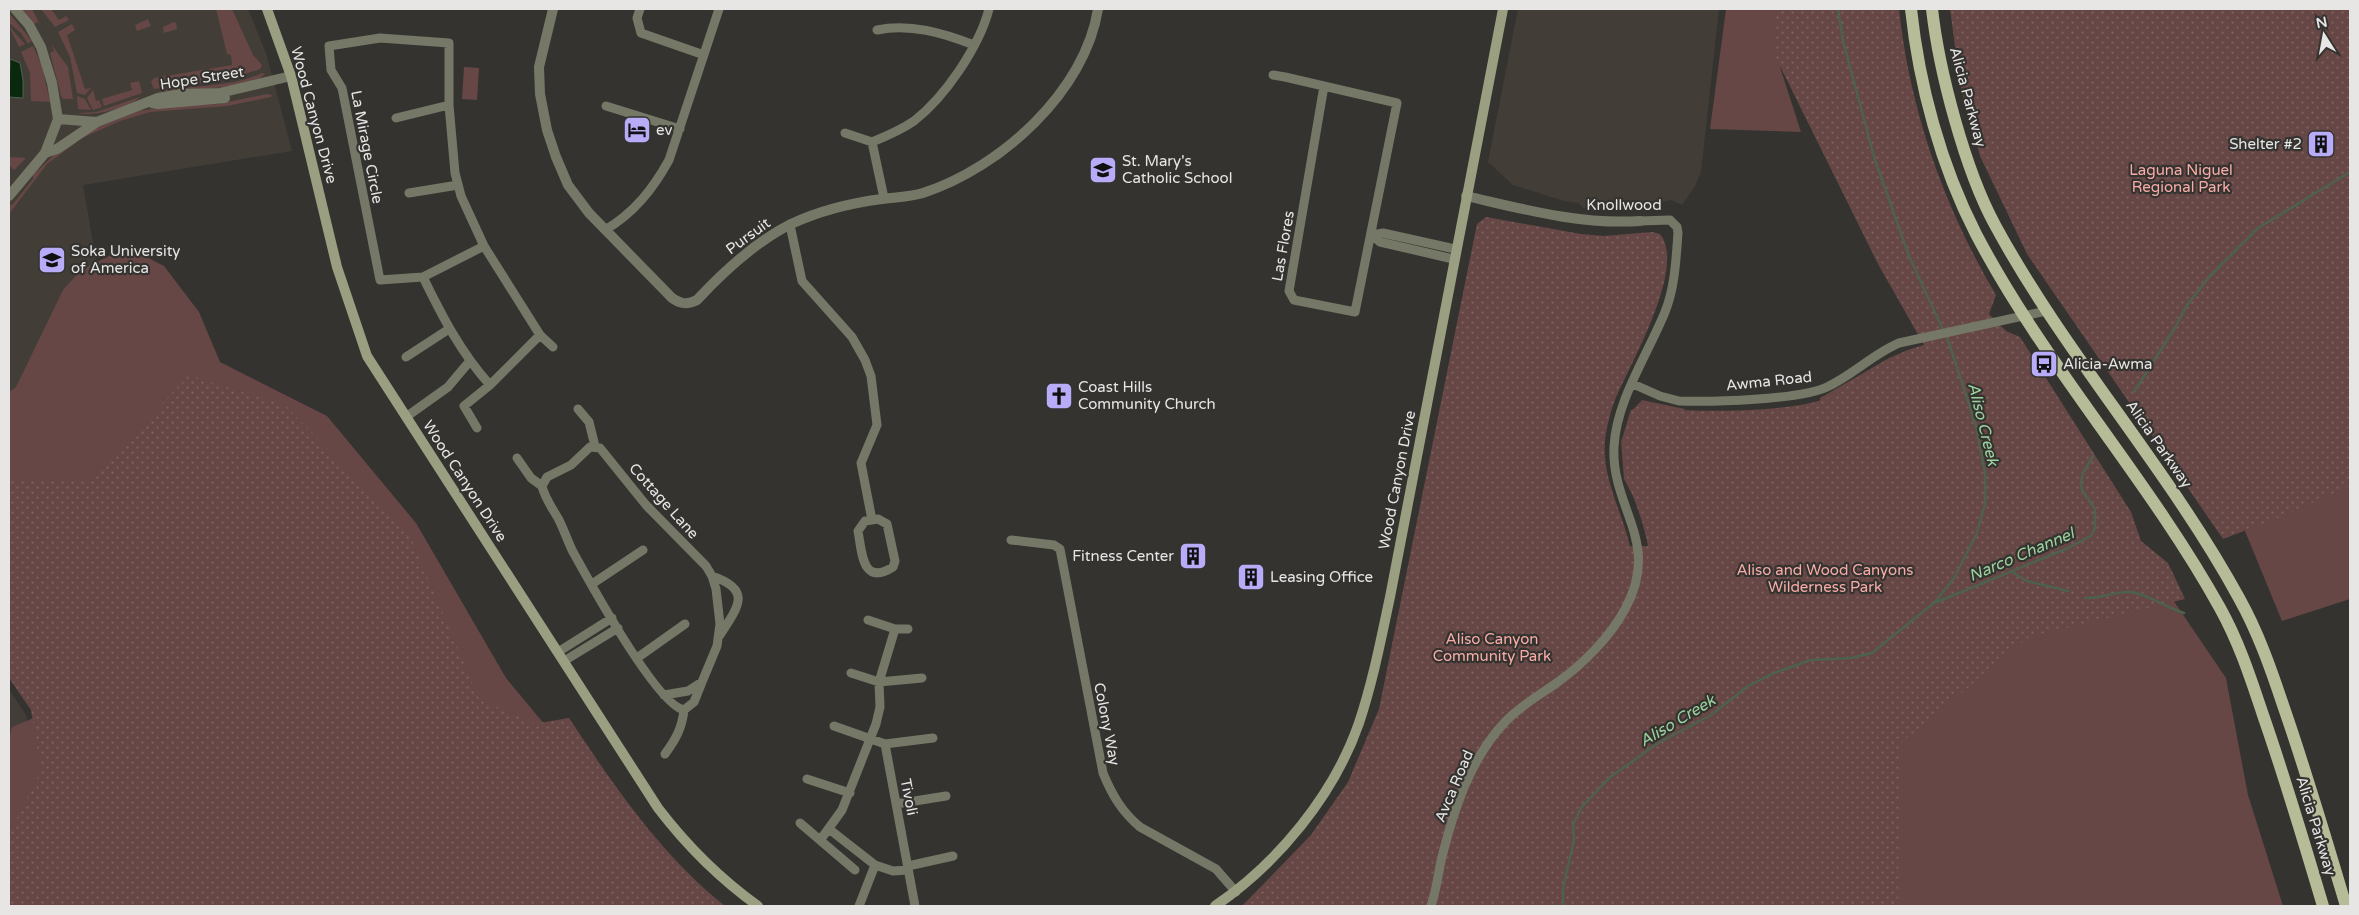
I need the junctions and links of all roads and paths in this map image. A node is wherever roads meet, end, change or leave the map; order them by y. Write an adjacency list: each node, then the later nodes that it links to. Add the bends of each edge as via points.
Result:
1 (15, 9): 20 (street, via 29,25 41,47)
2 (267, 9): 15 (main road, Wood Canyon Drive)
3 (553, 9): 33 (street, Pursuit, via 539,67 540,94 548,130 568,185)
4 (640, 9): 13 (street, via 637,18 641,33)
5 (719, 9): 13 (street)
6 (989, 9): 12 (street)
7 (1098, 9): 30 (street, Pursuit, via 1085,53 1066,87 1042,116 974,170 952,182 921,194)
8 (1503, 9): 29 (main road, Wood Canyon Drive)
9 (1911, 9): 39 (main road, Alicia Parkway, via 1926,92 1947,165 1975,232)
10 (1932, 9): 38 (main road, Alicia Parkway, via 1947,85 1967,157 1994,223)
11 (877, 30): 12 (street, via 892,27 929,31)
12 (974, 45): 24 (street, via 932,106 913,122)
13 (704, 55): 22 (street)
14 (1273, 75): 16 (street, Las Flores)
15 (291, 76): 21 (street, Hope Street, via 269,87 218,99 151,102); 48 (main road, Wood Canyon Drive, via 351,314 367,356)
16 (1324, 86): 34 (street, Las Flores, via 1396,103); 34 (street, Las Flores, via 1289,292 1294,300 1355,312)
17 (449, 105): 19 (street); 26 (street, La Mirage Circle); 37 (street, La Mirage Circle, via 449,43 380,38 329,46 331,70 342,88 379,278 382,281)
18 (606, 106): 22 (street)
19 (396, 118)
20 (58, 119): 21 (street, Hope Street); 25 (street)
21 (97, 122): 25 (street, via 57,149)
22 (680, 129): 33 (street, via 657,181 621,220)
23 (845, 133): 24 (street)
24 (872, 142): 30 (street)
25 (45, 153): 28 (street)
26 (458, 185): 27 (street); 35 (street, La Mirage Circle)
27 (410, 193)
28 (9, 196)
29 (1466, 196): 31 (street, Knollwood, via 1593,222); 36 (main road, Wood Canyon Drive)
30 (884, 198): 32 (street, Pursuit, via 826,210)
31 (1640, 221): 45 (street, Knollwood, via 1670,220 1678,233 1669,299)
32 (790, 225): 33 (street, Pursuit, via 755,246 697,300 688,304 672,298); 53 (street, via 802,281 852,337 871,376 877,425 861,463)
33 (605, 230)
34 (1372, 235): 36 (street, via 1383,232)
35 (484, 246): 37 (street); 41 (street, La Mirage Circle)
36 (1454, 254): 90 (main road, Wood Canyon Drive, via 1388,606 1374,672 1358,724 1323,793 1301,825)
37 (423, 277): 40 (street)
38 (2046, 311): 39 (street, Awma Road); 97 (main road, Alicia Parkway, via 2189,515 2240,599 2265,654 2297,745)
39 (2025, 316): 45 (street, Awma Road, via 1918,339 1886,350 1828,387 1802,394 1679,401); 96 (main road, Alicia Parkway, via 2162,516 2221,609 2245,661)
40 (449, 329): 43 (street); 44 (street)
41 (540, 335): 42 (street, La Mirage Circle); 46 (street)
42 (553, 347)
43 (406, 357)
44 (469, 362): 46 (street); 48 (street, via 448,387)
45 (1633, 384): 95 (street, Avca Road, via 1621,411 1614,448 1618,485 1638,544 1637,577 1631,597 1614,626 1585,658 1560,681 1520,708 1487,744 1454,814)
46 (490, 385): 49 (street, via 464,406)
47 (578, 409): 50 (street, via 589,422)
48 (406, 417): 65 (main road, Wood Canyon Drive)
49 (478, 428)
50 (595, 446): 52 (street, via 586,449 562,471 547,477); 56 (street, Cottage Lane)
51 (517, 458): 52 (street, via 530,478)
52 (542, 486): 57 (street, via 572,551)
53 (872, 520): 53 (street, via 865,521 858,531 865,567 878,573 893,567 895,561 887,524 878,519)
54 (1011, 540): 90 (street, Colony Way, via 1054,545 1060,549 1103,773 1115,798 1140,827 1216,869)
55 (643, 550): 57 (street)
56 (712, 576): 64 (street, Cottage Lane); 64 (street, Cottage Lane, via 728,582 738,594 739,602)
57 (592, 584): 58 (street)
58 (612, 618): 61 (street); 65 (street)
59 (868, 620): 62 (street)
60 (685, 624): 66 (street)
61 (618, 628): 66 (street); 67 (street)
62 (895, 629): 63 (street); 71 (street)
63 (908, 629)
64 (720, 635): 70 (street, Cottage Lane)
65 (558, 652): 67 (main road, Wood Canyon Drive)
66 (636, 658): 72 (street)
67 (564, 661): 91 (main road, Wood Canyon Drive, via 658,808 712,869)
68 (851, 673): 71 (street)
69 (922, 678): 71 (street)
70 (702, 682): 72 (street, via 688,691); 73 (street, Cottage Lane, via 694,702)
71 (879, 682): 75 (street, via 880,708)
72 (664, 695): 73 (street, via 672,705)
73 (684, 710): 78 (street, Cottage Lane, via 682,727)
74 (834, 726): 75 (street)
75 (871, 738): 77 (street); 80 (street)
76 (933, 738): 77 (street)
77 (885, 744): 82 (street, Tivoli)
78 (665, 754)
79 (807, 779): 80 (street)
80 (850, 793): 84 (street)
81 (946, 796): 82 (street)
82 (896, 804): 88 (street, Tivoli)
83 (800, 823): 85 (street)
84 (829, 829): 85 (street); 87 (street)
85 (821, 839): 89 (street)
86 (953, 856): 88 (street)
87 (874, 865): 88 (street, via 893,871); 92 (street)
88 (908, 868): 93 (street, Tivoli)
89 (855, 870)
90 (1236, 892): 94 (main road, Wood Canyon Drive)
91 (758, 906)
92 (859, 906)
93 (915, 906)
94 (1215, 906)
95 (1432, 906)
96 (2323, 906)
97 (2346, 906)

